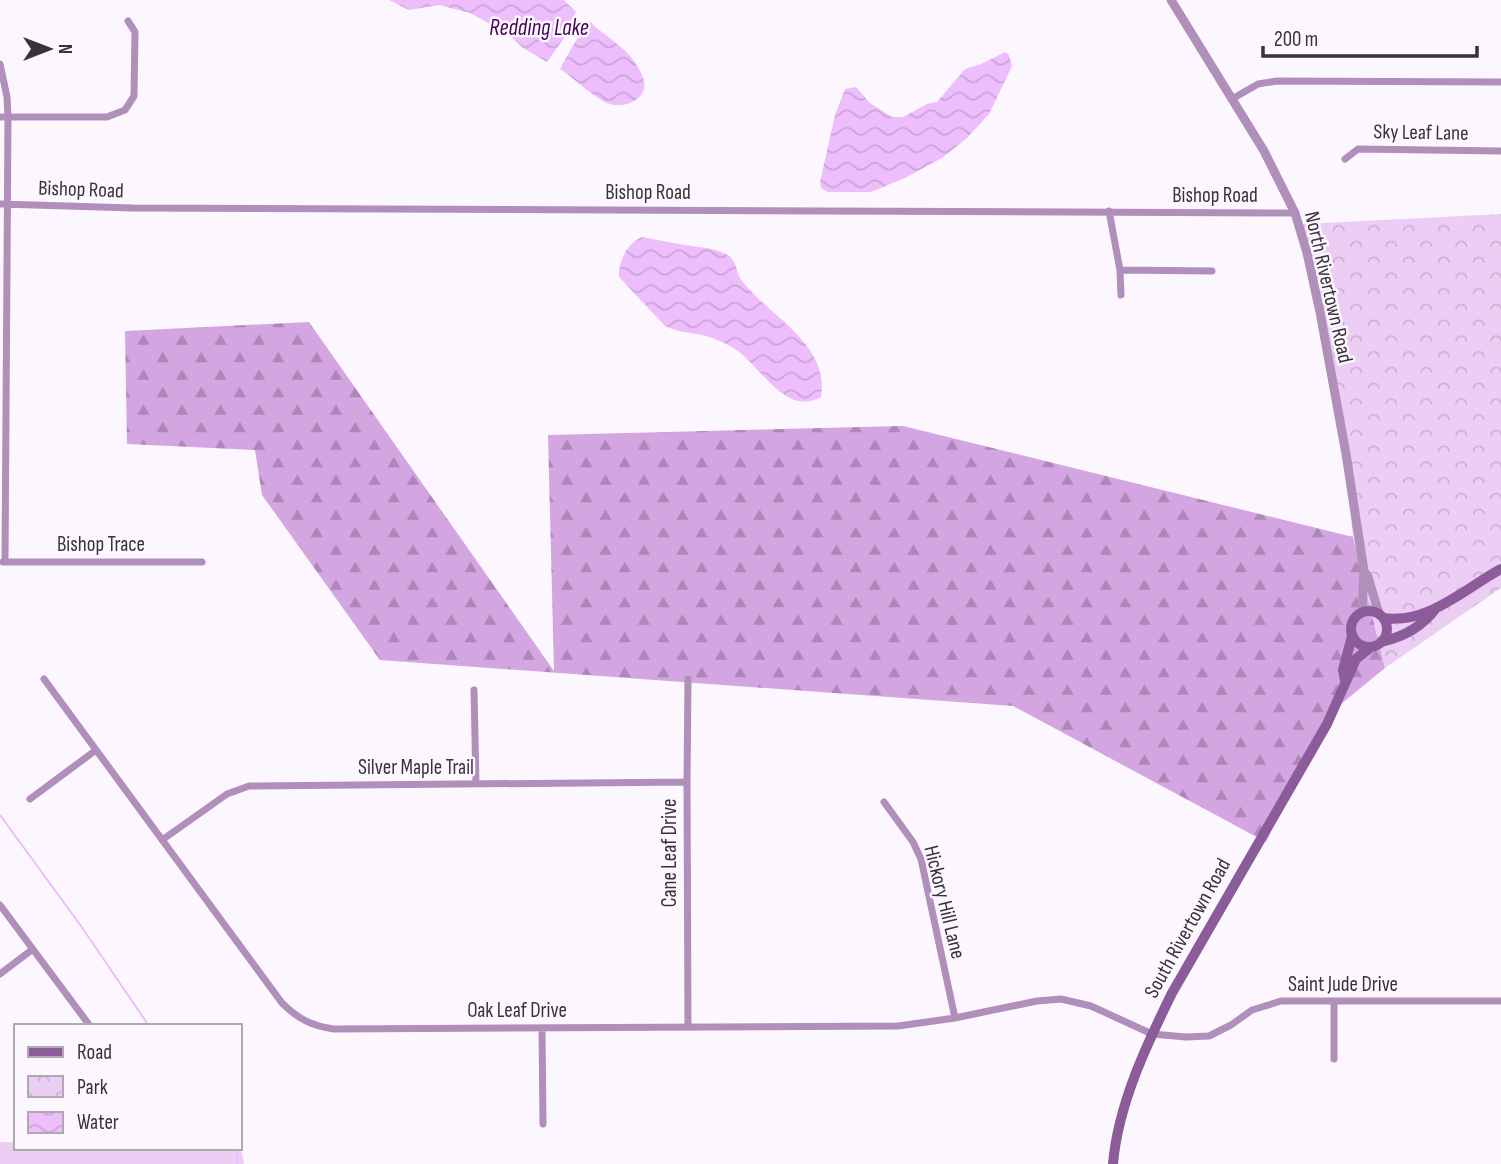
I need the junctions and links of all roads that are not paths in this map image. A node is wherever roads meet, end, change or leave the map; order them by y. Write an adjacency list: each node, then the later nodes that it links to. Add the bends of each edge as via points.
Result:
1 (1171, 0): 5 (street, North Rivertown Road)
2 (128, 21): 6 (street, via 135,32 134,96 125,110 107,117)
3 (0, 64): 6 (street, via 7,97)
4 (1501, 82): 5 (street, via 1277,81 1258,84)
5 (1232, 99): 11 (street, North Rivertown Road)
6 (4, 117): 9 (street)
7 (1501, 150): 8 (street, Sky Leaf Lane, via 1358,149)
8 (1345, 159)
9 (3, 204): 10 (street, Bishop Road); 15 (street)
10 (1109, 211): 11 (street, Bishop Road); 12 (street)
11 (1295, 213): 19 (street, North Rivertown Road, via 1320,312)
12 (1120, 270): 13 (street); 14 (street)
13 (1212, 271)
14 (1121, 295)
15 (3, 332): 16 (street)
16 (2, 562): 17 (street, Bishop Trace)
17 (202, 562)
18 (1501, 569): 20 (main road)
19 (1364, 571): 21 (street, North Rivertown Road); 22 (street, North Rivertown Road)
20 (1436, 608): 22 (main road, via 1407,618); 24 (main road, via 1426,621)
21 (1362, 612): 22 (main road); 23 (main road, via 1351,624)
22 (1381, 616): 24 (main road, via 1387,628)
23 (1352, 635): 25 (main road, via 1359,645); 28 (main road, via 1343,670)
24 (1381, 642): 25 (main road)
25 (1371, 647): 28 (main road, via 1356,659)
26 (44, 679): 30 (street, Oak Leaf Drive)
27 (688, 679): 31 (street, Cane Leaf Drive)
28 (1345, 680): 45 (main road, South Rivertown Road, via 1327,724)
29 (474, 690): 32 (street)
30 (96, 750): 33 (street); 35 (street, Oak Leaf Drive)
31 (687, 782): 32 (street, Silver Maple Trail); 43 (street, Cane Leaf Drive)
32 (475, 783): 35 (street, Silver Maple Trail, via 250,786 227,794)
33 (30, 799)
34 (884, 802): 41 (street, Hickory Hill Lane, via 921,859)
35 (163, 840): 44 (street, Oak Leaf Drive, via 282,1003 306,1022 334,1029)
36 (0, 905): 37 (street)
37 (33, 949): 38 (street); 42 (street)
38 (0, 974)
39 (1334, 1001): 40 (street, Saint Jude Drive); 45 (street, Saint Jude Drive, via 1281,1001 1252,1010 1209,1036); 46 (street)
40 (1501, 1001)
41 (955, 1018): 43 (street, Oak Leaf Drive, via 898,1026); 45 (street, Oak Leaf Drive, via 1061,999 1091,1006)
42 (89, 1024)
43 (688, 1027): 44 (street, Oak Leaf Drive)
44 (542, 1028): 47 (street)
45 (1152, 1034): 48 (main road, South Rivertown Road, via 1120,1126)
46 (1334, 1059)
47 (543, 1124)
48 (1113, 1164)

